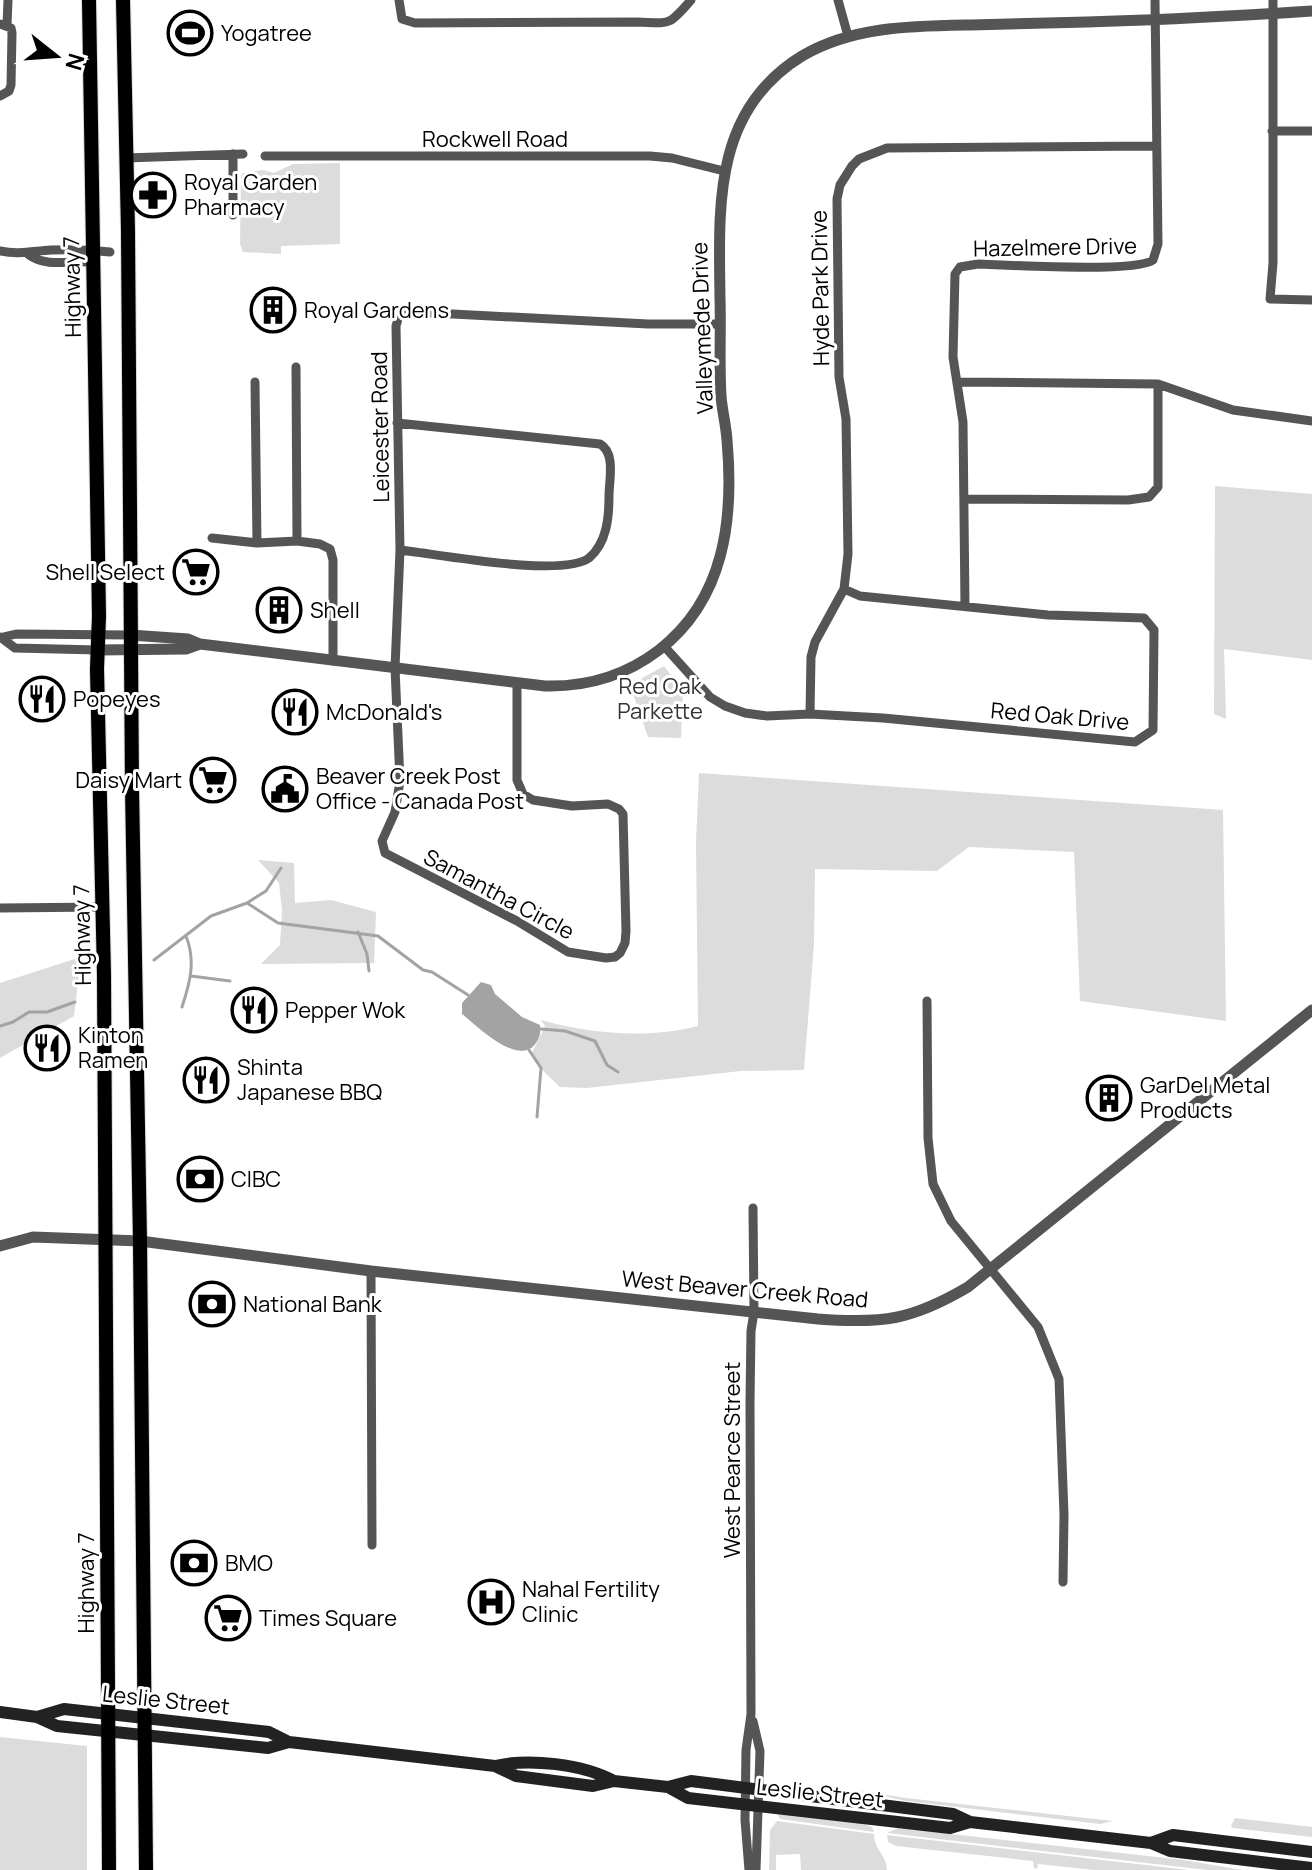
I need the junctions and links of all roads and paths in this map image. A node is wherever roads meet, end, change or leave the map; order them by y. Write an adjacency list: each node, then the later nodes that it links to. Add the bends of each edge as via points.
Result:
1 (8, 0): 12 (street)
2 (89, 0): 24 (main road, Highway 7)
3 (123, 0): 19 (main road)
4 (399, 0): 5 (street, via 402,19 415,23 662,25)
5 (691, 0)
6 (838, 0): 13 (street)
7 (1155, 0): 11 (street, Hazelmere Drive)
8 (1273, 0): 10 (street)
9 (1312, 11): 10 (street, Valleymede Drive)
10 (1273, 14): 11 (street, Valleymede Drive); 15 (street)
11 (1156, 19): 13 (street, Valleymede Drive, via 890,28); 17 (street, Hazelmere Drive)
12 (4, 25): 14 (street, via 12,33 11,85)
13 (848, 36): 20 (street, Valleymede Drive, via 799,58 758,96 736,133)
14 (0, 96)
15 (1272, 131): 16 (street); 25 (street, via 1270,299)
16 (1312, 131)
17 (1155, 146): 29 (street, Hazelmere Drive, via 1158,244 1149,263 960,267 953,284); 38 (street, Hyde Park Drive, via 887,148 852,166 840,185 836,237 839,377 846,419)
18 (265, 156): 20 (street, Rockwell Road, via 650,156)
19 (126, 158): 21 (street, via 238,154); 42 (main road)
20 (724, 171): 26 (street, Valleymede Drive)
21 (233, 215)
22 (0, 251): 24 (street)
23 (110, 252): 24 (street)
24 (94, 256): 40 (main road, Highway 7)
25 (1312, 300)
26 (720, 324): 32 (street, Leicester Road, via 404,313 396,326); 43 (street, Valleymede Drive, via 727,445 724,547 699,609)
27 (296, 367): 35 (street)
28 (255, 382): 36 (street)
29 (957, 382): 30 (street); 33 (street, Hazelmere Drive)
30 (1158, 384): 31 (street, via 1233,410); 33 (street, via 1158,487 1149,497)
31 (1312, 421)
32 (397, 423): 37 (street, Leicester Road); 37 (street, via 600,444 610,457 606,529 600,545 580,563 548,567)
33 (964, 499): 39 (street, Hazelmere Drive)
34 (212, 538): 36 (street)
35 (297, 541): 36 (street); 45 (street, via 330,549)
36 (257, 543)
37 (400, 550): 46 (street, Leicester Road)
38 (844, 589): 39 (street, Red Oak Drive, via 860,596); 48 (street, Hyde Park Drive, via 815,642)
39 (965, 606): 48 (street, Red Oak Drive, via 1144,618 1154,630 1153,730 1135,742)
40 (99, 634): 41 (street); 42 (street); 44 (main road, Highway 7)
41 (0, 638): 44 (street, via 15,648)
42 (130, 642): 44 (street, Valleymede Drive); 45 (street, Valleymede Drive, via 186,649 200,644); 55 (main road)
43 (664, 646): 47 (street, Valleymede Drive, via 643,662 583,685); 48 (street, Red Oak Drive, via 710,697 725,706 767,716)
44 (98, 650): 49 (main road, Highway 7)
45 (333, 661): 46 (street, Valleymede Drive)
46 (395, 668): 47 (street, Valleymede Drive); 47 (street, Samantha Circle, via 399,797 382,841 385,853 568,952 615,957 626,931 623,814 608,804 572,806 523,794 517,780)
47 (517, 684)
48 (810, 714)
49 (103, 907): 50 (street); 54 (main road, Highway 7)
50 (0, 908)
51 (927, 1001): 57 (street, via 933,1184 951,1221)
52 (1312, 1010): 57 (street, West Beaver Creek Road)
53 (753, 1208): 59 (street, West Pearce Street)
54 (114, 1240): 55 (street, West Beaver Creek Road); 56 (street, West Beaver Creek Road, via 33,1237); 63 (main road, Highway 7)
55 (140, 1241): 58 (street, West Beaver Creek Road); 66 (main road)
56 (0, 1246)
57 (989, 1269): 59 (street, West Beaver Creek Road, via 946,1301 902,1318 851,1321); 61 (street, via 1038,1327 1059,1379)
58 (371, 1271): 59 (street, West Beaver Creek Road); 60 (street)
59 (754, 1312): 64 (street, West Pearce Street)
60 (372, 1545)
61 (1063, 1582)
62 (0, 1712): 65 (main road, Leslie Street)
63 (109, 1714): 65 (main road, Leslie Street, via 64,1709); 66 (main road, Leslie Street); 67 (main road, Highway 7)
64 (751, 1714): 71 (street, West Pearce Street); 72 (street, West Pearce Street, via 760,1751)
65 (37, 1717): 67 (main road, Leslie Street, via 57,1726)
66 (145, 1718): 68 (main road); 69 (main road, Leslie Street, via 269,1732)
67 (109, 1732): 68 (main road, Leslie Street); 79 (main road, Highway 7)
68 (145, 1736): 69 (main road, Leslie Street, via 268,1748); 80 (main road)
69 (289, 1742): 70 (main road, Leslie Street, via 495,1766 516,1761 594,1770 614,1781)
70 (668, 1787): 71 (main road, Leslie Street, via 691,1781); 73 (main road, Leslie Street, via 688,1798)
71 (747, 1787): 72 (main road, Leslie Street); 73 (street, West Pearce Street)
72 (761, 1789): 74 (street, West Pearce Street); 75 (main road, Leslie Street, via 953,1814)
73 (746, 1805): 74 (main road, Leslie Street); 81 (street, West Pearce Street)
74 (760, 1806): 75 (main road, Leslie Street, via 950,1828); 82 (street, West Pearce Street)
75 (970, 1822): 76 (main road, Leslie Street)
76 (1151, 1843): 77 (main road, Leslie Street, via 1173,1835); 78 (main road, Leslie Street, via 1170,1851)
77 (1312, 1852)
78 (1312, 1868)
79 (109, 1870)
80 (146, 1870)
81 (749, 1870)
82 (756, 1870)

